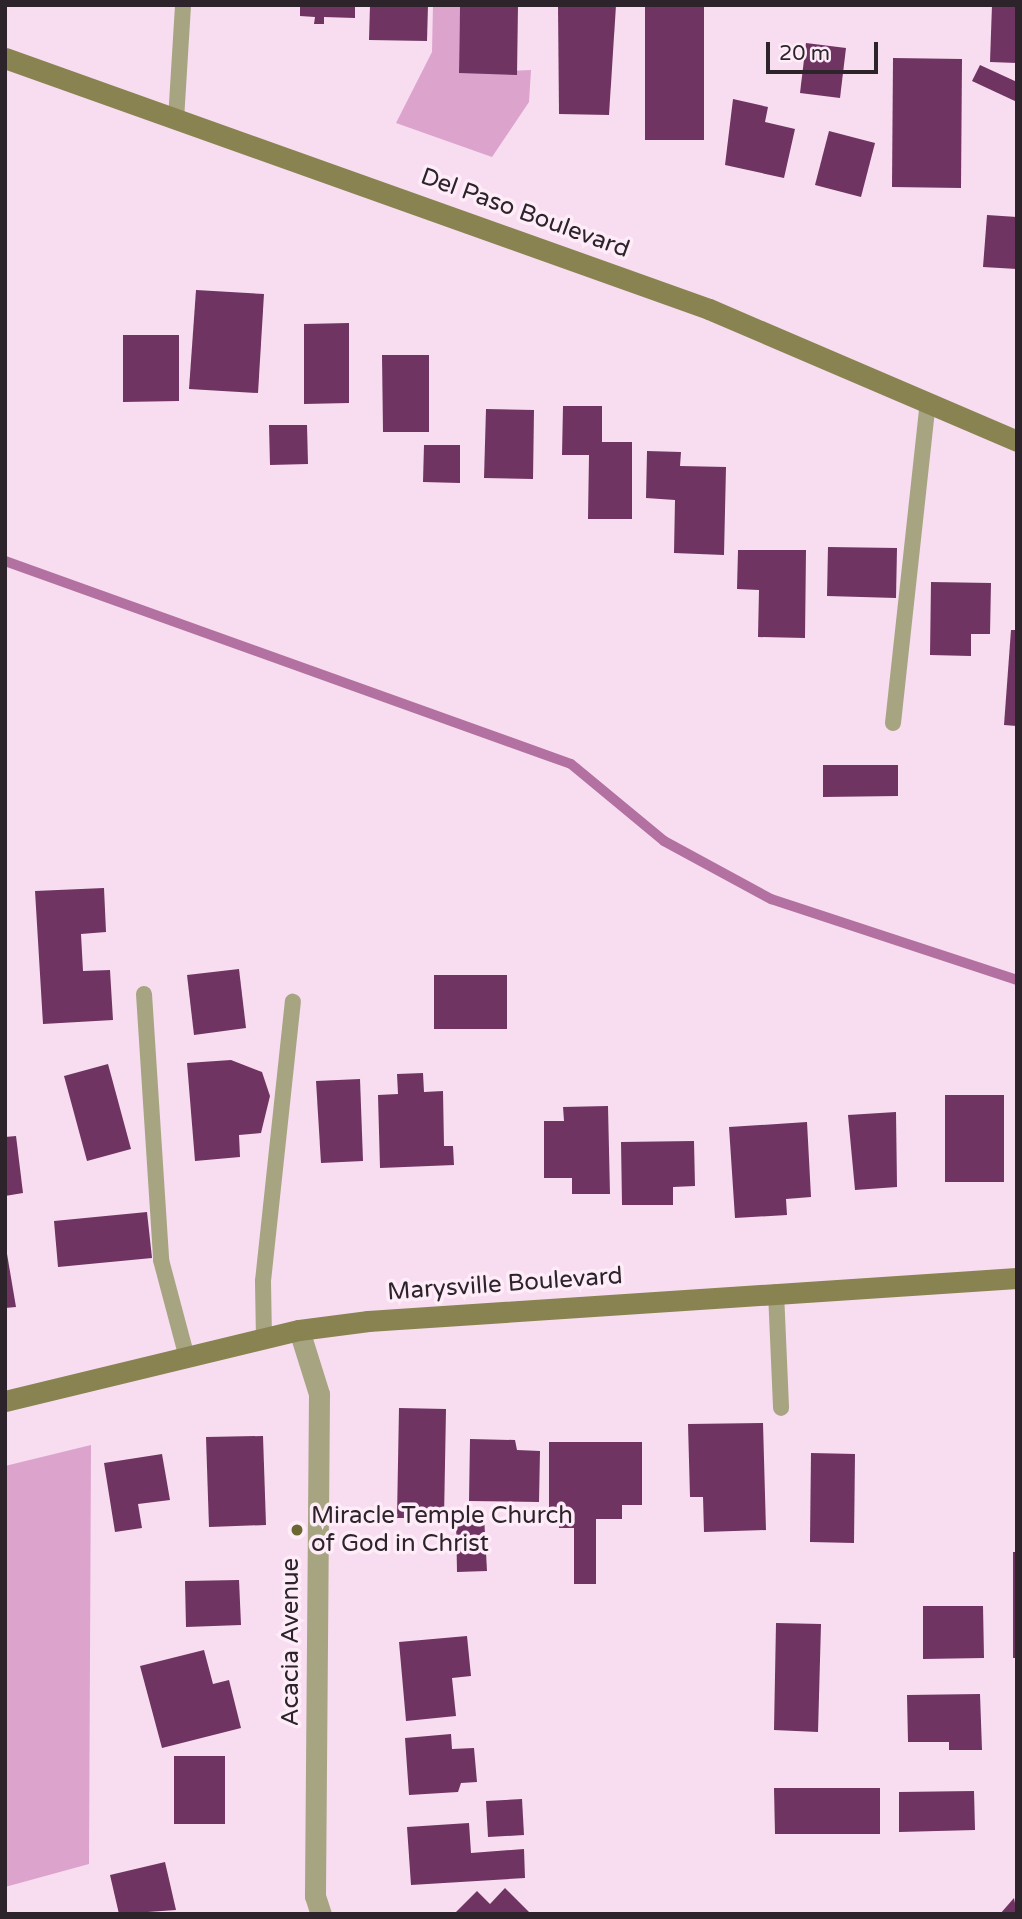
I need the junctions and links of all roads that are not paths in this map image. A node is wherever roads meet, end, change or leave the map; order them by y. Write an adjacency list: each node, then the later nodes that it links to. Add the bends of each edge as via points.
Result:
1 (183, 5): 3 (lane)
2 (5, 58): 3 (main road, Del Paso Boulevard)
3 (176, 120): 4 (main road, Del Paso Boulevard, via 582,262)
4 (928, 401): 5 (main road, Del Paso Boulevard); 6 (lane)
5 (1017, 441)
6 (893, 723)
7 (144, 994): 13 (lane, via 161,1260)
8 (293, 1002): 12 (lane, via 263,1281)
9 (1017, 1278): 10 (main road, Marysville Boulevard)
10 (776, 1292): 11 (main road, Marysville Boulevard, via 425,1315); 15 (lane)
11 (299, 1330): 12 (main road, Marysville Boulevard); 16 (street, Acacia Avenue, via 319,1394 315,1896)
12 (264, 1339): 13 (main road, Marysville Boulevard)
13 (187, 1358): 14 (main road, Marysville Boulevard)
14 (5, 1401)
15 (781, 1408)
16 (321, 1914)

